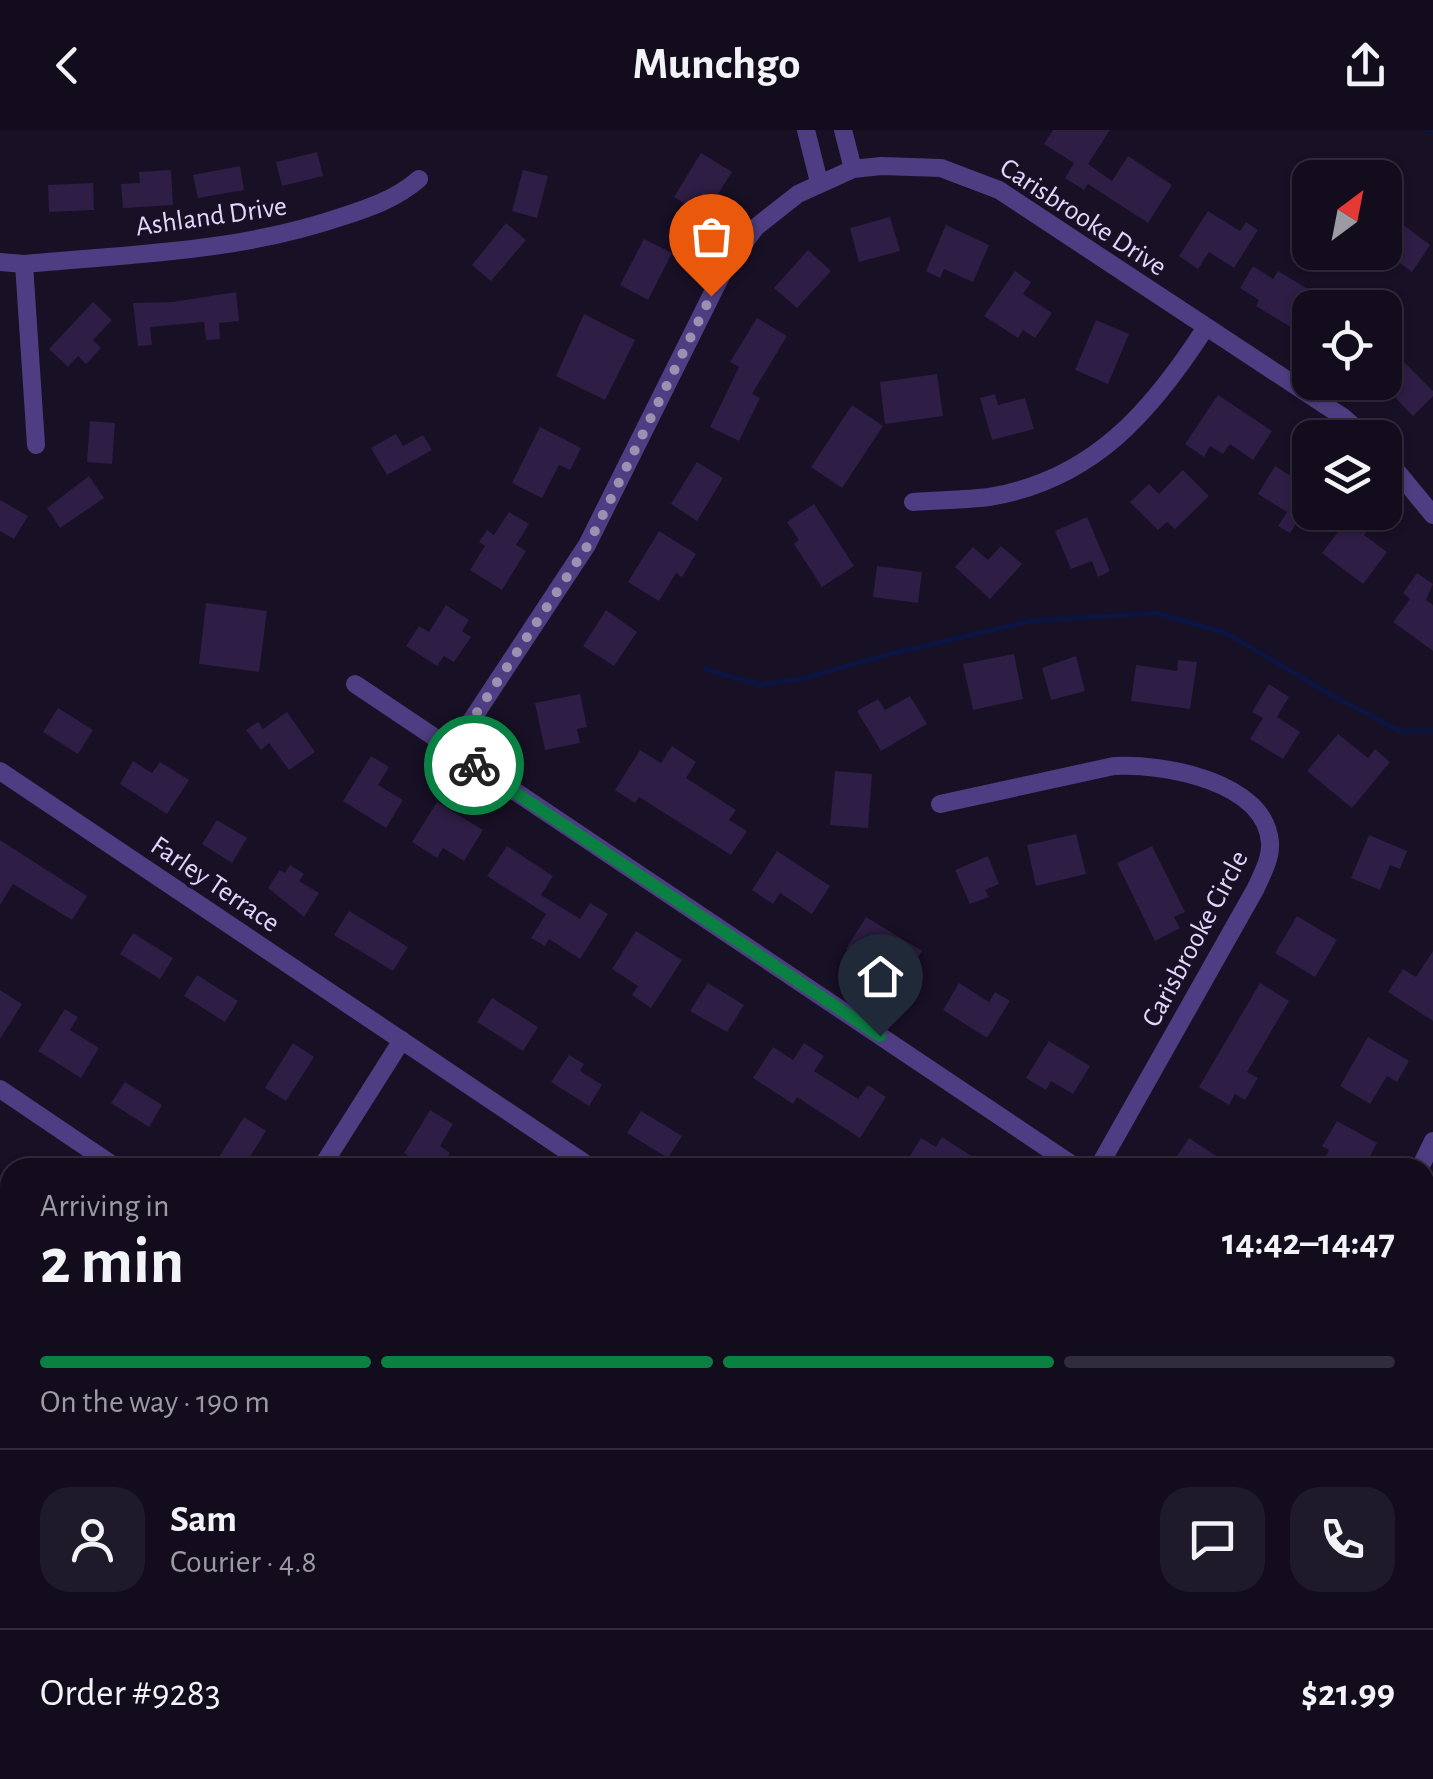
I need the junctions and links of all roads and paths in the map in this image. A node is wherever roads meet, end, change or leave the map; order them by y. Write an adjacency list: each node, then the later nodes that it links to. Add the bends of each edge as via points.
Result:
1 (806, 130): 5 (street)
2 (844, 130): 3 (street)
3 (853, 169): 5 (street, Carisbrooke Drive); 8 (street, Carisbrooke Drive, via 926,167 970,177)
4 (419, 179): 7 (street, Ashland Drive, via 402,194 285,236)
5 (820, 182): 15 (street, Carisbrooke Drive, via 774,210 732,257 588,545)
6 (0, 262): 7 (street, Ashland Drive)
7 (24, 264): 10 (street)
8 (1206, 327): 9 (street, Carisbrooke Drive); 12 (street, via 1139,419 1084,462 989,497)
9 (1346, 420)
10 (36, 445)
11 (1402, 478): 13 (street)
12 (913, 502)
13 (1433, 515)
14 (354, 684): 15 (street)
15 (452, 750): 23 (street)
16 (0, 771): 18 (street, Farley Terrace)
17 (940, 804): 24 (street, Carisbrooke Circle, via 1140,765 1196,774 1221,786 1261,817 1268,831 1271,848 1256,888)
18 (402, 1040): 21 (street); 22 (street, Farley Terrace)
19 (0, 1089): 20 (street)
20 (102, 1158)
21 (327, 1158)
22 (577, 1158)
23 (1062, 1158)
24 (1104, 1158)

